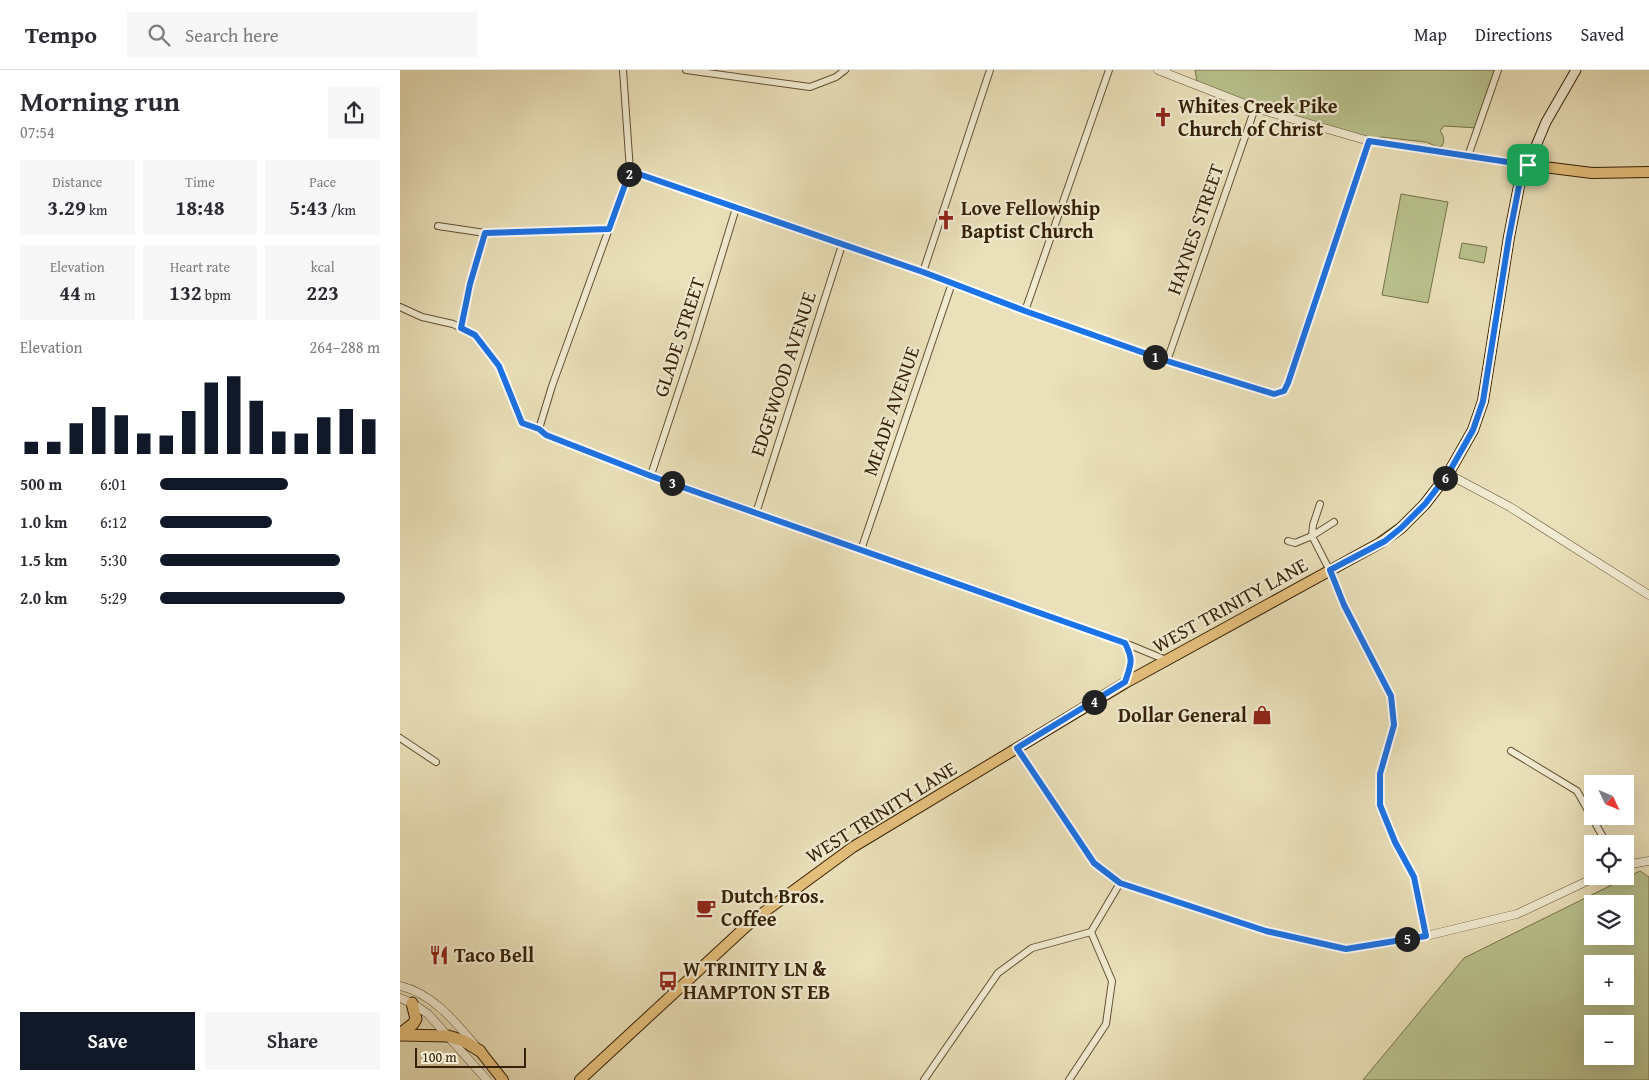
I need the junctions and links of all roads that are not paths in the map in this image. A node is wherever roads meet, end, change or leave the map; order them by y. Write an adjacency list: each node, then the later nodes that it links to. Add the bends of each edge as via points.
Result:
1 (623, 70): 13 (street)
2 (686, 70): 3 (street, via 810,87)
3 (845, 70)
4 (990, 70): 20 (street)
5 (1109, 70): 23 (street)
6 (1158, 70): 9 (street)
7 (1498, 70): 11 (street)
8 (1576, 70): 12 (main road, WEST TRINITY LANE, via 1546,122)
9 (1255, 108): 10 (street); 25 (street, HAYNES STREET)
10 (1369, 141): 11 (street); 25 (street, via 1284,391 1274,394)
11 (1468, 156): 12 (street)
12 (1528, 165): 14 (main road, via 1592,173); 27 (main road, WEST TRINITY LANE, via 1519,186 1509,237 1483,401 1473,430)
13 (630, 171): 15 (street); 17 (street)
14 (1649, 172)
15 (736, 208): 19 (street); 28 (street, GLADE STREET)
16 (438, 226): 18 (street)
17 (609, 229): 18 (street); 26 (street)
18 (485, 233): 24 (street)
19 (842, 245): 20 (street); 30 (street, EDGEWOOD AVENUE)
20 (923, 272): 21 (street)
21 (952, 283): 23 (street); 34 (street, MEADE AVENUE)
22 (400, 308): 24 (street)
23 (1025, 311): 25 (street)
24 (461, 328): 26 (street, via 475,335 499,366 522,423)
25 (1167, 361)
26 (539, 429): 28 (street, via 546,435)
27 (1448, 474): 35 (main road, WEST TRINITY LANE, via 1401,528 1385,541); 36 (street, via 1510,507)
28 (651, 476): 30 (street)
29 (1320, 504): 32 (street)
30 (756, 513): 34 (street)
31 (1334, 522): 32 (street)
32 (1312, 536): 33 (street, via 1295,543); 35 (street)
33 (1288, 541)
34 (861, 550): 37 (street)
35 (1330, 570): 38 (main road, WEST TRINITY LANE); 50 (street, via 1344,605 1391,696 1394,725 1380,774 1380,805 1414,877)
36 (1649, 595)
37 (1125, 643): 38 (street); 39 (street, via 1131,654)
38 (1166, 660): 39 (main road, WEST TRINITY LANE)
39 (1125, 682): 41 (main road, WEST TRINITY LANE)
40 (400, 738): 43 (street)
41 (1017, 748): 47 (street, via 1094,863); 59 (main road, WEST TRINITY LANE, via 853,847 766,910)
42 (1511, 751): 44 (street, via 1577,792)
43 (436, 762)
44 (1602, 835)
45 (1649, 861): 46 (street)
46 (1634, 864)
47 (1120, 883): 49 (street); 50 (street, via 1266,931 1346,949)
48 (1584, 883): 50 (street, via 1517,914)
49 (1090, 932): 60 (street, via 1032,948 998,973); 61 (street, via 1112,981 1106,1024)
50 (1426, 936)
51 (400, 986): 56 (street, via 436,1004)
52 (400, 998): 53 (street)
53 (412, 1003): 54 (highway, via 416,1019); 55 (street, via 428,1014)
54 (400, 1034): 55 (highway)
55 (448, 1036): 56 (highway); 57 (street)
56 (480, 1051): 58 (main road)
57 (487, 1080)
58 (503, 1080)
59 (580, 1080)
60 (924, 1080)
61 (1069, 1080)

